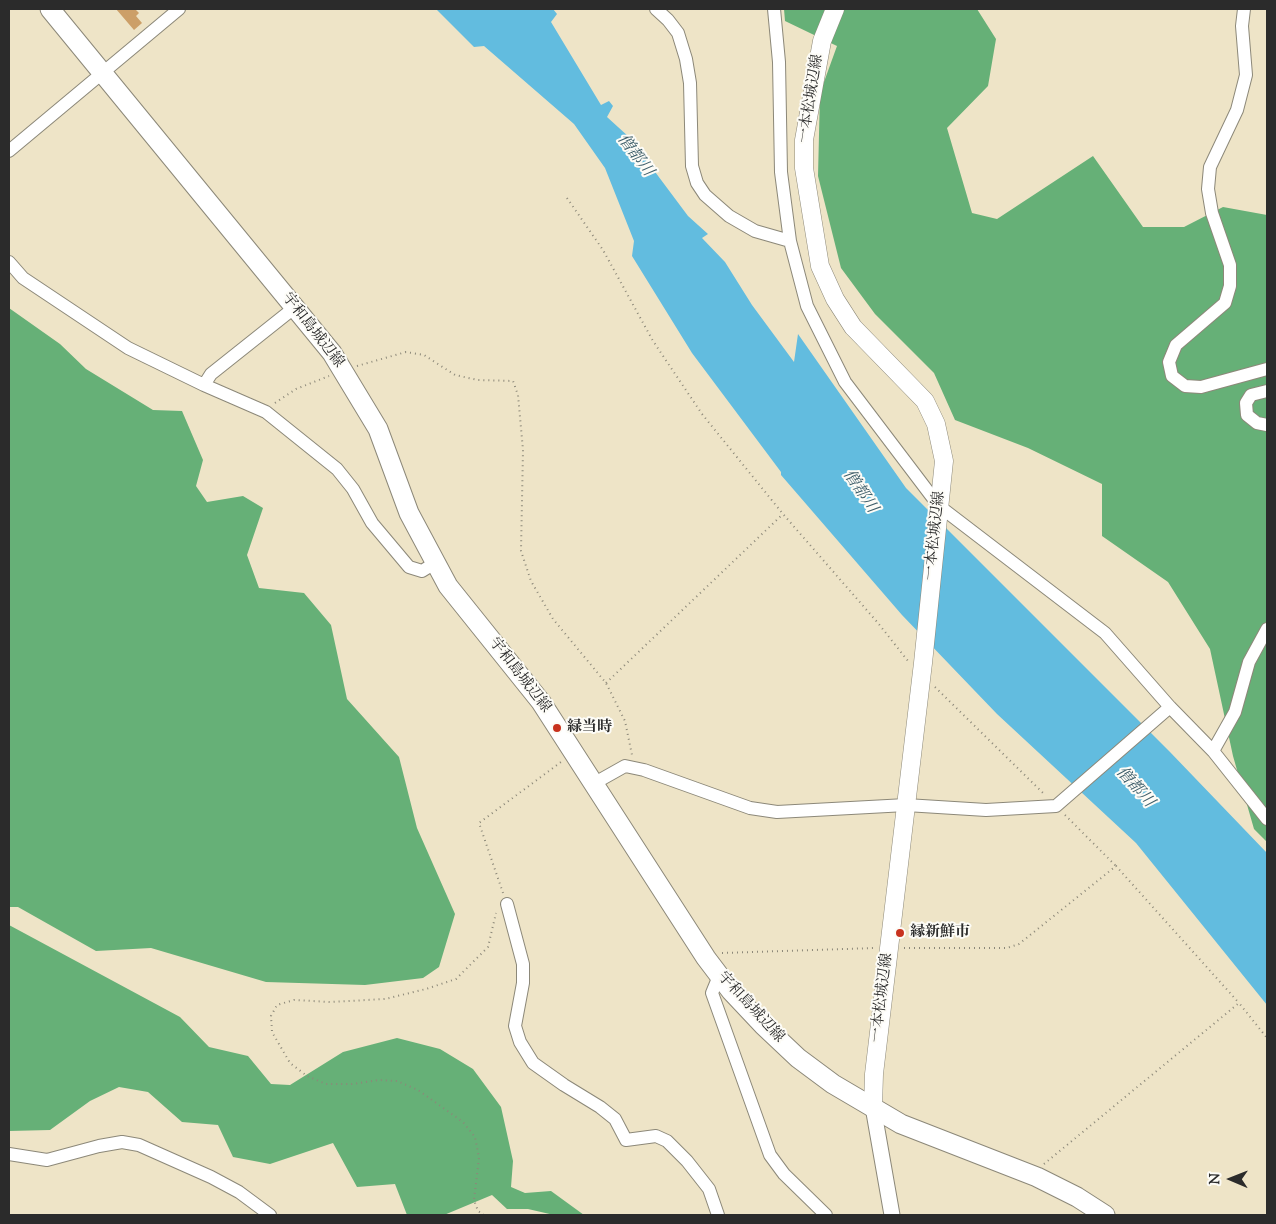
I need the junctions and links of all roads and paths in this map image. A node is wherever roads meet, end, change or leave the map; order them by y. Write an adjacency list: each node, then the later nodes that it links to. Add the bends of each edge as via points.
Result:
1 (50, 9): 7 (main road, 宇和島城辺線)
2 (179, 9): 7 (street)
3 (656, 9): 10 (street, via 678,34 686,59 690,83 692,166 697,183 729,216 755,231)
4 (774, 9): 10 (street, via 779,62 781,172)
5 (835, 9): 19 (main road, 一本松城辺線, via 822,41 804,140 804,168 820,266 834,299 854,327 925,401 936,424 944,461)
6 (1244, 9): 13 (street, via 1242,26 1246,75 1237,110 1210,167 1208,189 1212,213 1230,265 1230,286 1225,303 1176,345 1169,362 1172,376 1185,386 1201,386)
7 (103, 73): 8 (street); 12 (main road, 宇和島城辺線)
8 (9, 152)
9 (567, 198): 20 (path, via 603,250 653,341 702,414)
10 (790, 241): 19 (street, via 807,306 845,382)
11 (9, 262): 15 (street, via 23,278 128,348)
12 (294, 308): 14 (main road, 宇和島城辺線); 15 (street, via 211,374)
13 (1267, 369)
14 (343, 370): 17 (path, via 296,389); 21 (main road, 宇和島城辺線, via 378,429 409,513); 24 (path, via 406,352 424,355 455,375 478,380 514,381 523,450 521,551 531,581 553,619)
15 (204, 385): 17 (street)
16 (1267, 390): 18 (street, via 1250,395 1246,403 1247,415 1257,423)
17 (266, 412): 21 (street, via 337,469 372,522 409,567 422,571)
18 (1267, 425)
19 (939, 506): 23 (main road, 一本松城辺線); 25 (street, via 1105,633)
20 (783, 514): 23 (path, via 904,657); 24 (path)
21 (435, 563): 27 (main road, 宇和島城辺線, via 475,622 541,702)
22 (1267, 629): 26 (street, via 1249,662 1235,712)
23 (922, 668): 30 (path); 31 (main road, 一本松城辺線)
24 (606, 683): 28 (path, via 625,721)
25 (1170, 707): 26 (street); 30 (street)
26 (1213, 751): 32 (street)
27 (573, 752): 29 (main road, 宇和島城辺線); 34 (path, via 479,824)
28 (633, 768): 29 (street, via 625,766); 31 (street, via 750,808 777,812)
29 (593, 784): 36 (main road, 宇和島城辺線)
30 (1058, 804): 31 (street, via 986,810); 33 (path)
31 (906, 805): 35 (main road, 一本松城辺線)
32 (1267, 819)
33 (1116, 866): 35 (path, via 1019,944 1007,948); 38 (path)
34 (507, 904): 44 (path, via 497,910 490,928 488,947 456,979 385,999 294,1000 277,1005 271,1016 272,1032 290,1063 307,1076 326,1084 397,1081 418,1090 463,1122 476,1136 479,1158 474,1200 478,1211); 45 (street, via 523,964 515,1026 533,1064 615,1119 626,1140 656,1136 667,1141 709,1189)
35 (889, 948): 36 (path, via 722,953); 40 (main road, 一本松城辺線)
36 (706, 958): 37 (main road, 宇和島城辺線)
37 (719, 976): 40 (main road, 宇和島城辺線, via 763,1026 798,1058 833,1084); 46 (street, via 712,993 770,1155 784,1174)
38 (1239, 1003): 39 (path); 42 (path, via 1040,1167)
39 (1267, 1038)
40 (873, 1107): 42 (main road, 宇和島城辺線, via 901,1124); 47 (street)
41 (9, 1154): 43 (street, via 47,1160 122,1142 211,1177)
42 (1037, 1177): 48 (main road, 宇和島城辺線)
43 (270, 1215)
44 (484, 1215)
45 (718, 1215)
46 (826, 1215)
47 (892, 1215)
48 (1104, 1215)

